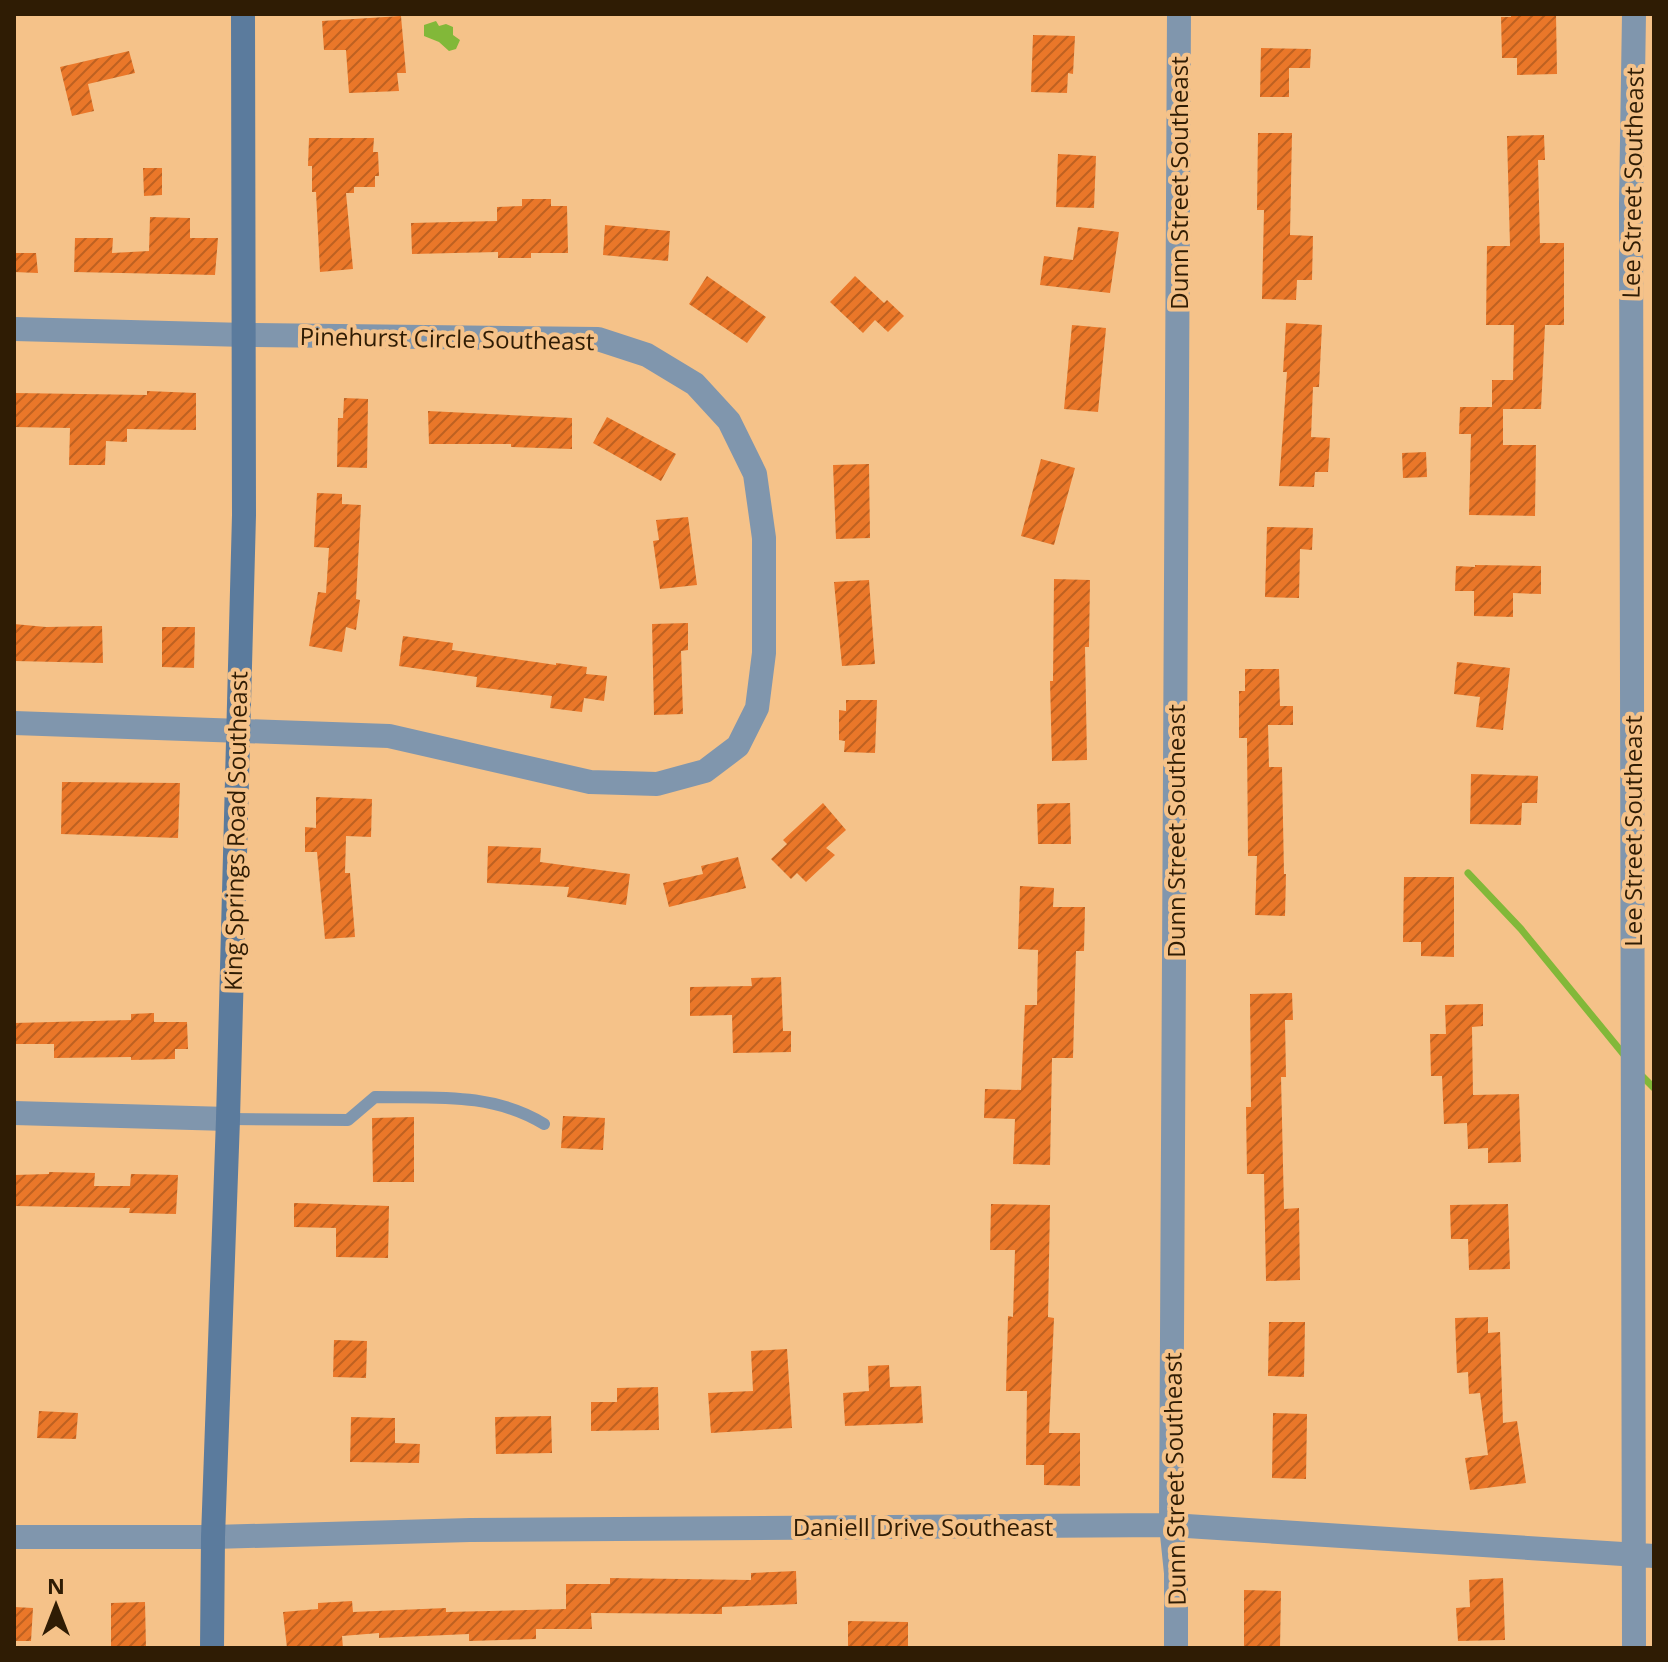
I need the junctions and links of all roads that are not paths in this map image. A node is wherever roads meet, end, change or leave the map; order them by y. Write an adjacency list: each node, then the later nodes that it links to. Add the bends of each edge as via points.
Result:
1 (243, 14): 5 (street, King Springs Road Southeast)
2 (1179, 14): 11 (street, Dunn Street Southeast)
3 (1634, 14): 14 (street, Lee Street Southeast, via 1631,204)
4 (14, 329): 5 (street, Pinehurst Circle Southeast)
5 (246, 335): 7 (street, King Springs Road Southeast); 7 (street, Pinehurst Circle Southeast, via 598,339 647,355 695,384 729,421 755,474 764,538 764,653 757,708 738,746 705,771 657,784 590,782 389,736)
6 (14, 723): 7 (street, Pinehurst Circle Southeast)
7 (237, 729): 9 (street, King Springs Road Southeast)
8 (14, 1113): 9 (street)
9 (228, 1119): 10 (lane, via 348,1120 375,1097 488,1101 522,1110); 13 (street, King Springs Road Southeast)
10 (544, 1124)
11 (1171, 1525): 13 (street, Daniell Drive Southeast); 14 (street, Daniell Drive Southeast); 16 (street, Dunn Street Southeast)
12 (14, 1537): 13 (street, Daniell Drive Southeast)
13 (213, 1537): 15 (street, King Springs Road Southeast)
14 (1644, 1554): 17 (street, Lee Street Southeast)
15 (212, 1648)
16 (1176, 1648)
17 (1634, 1648)

